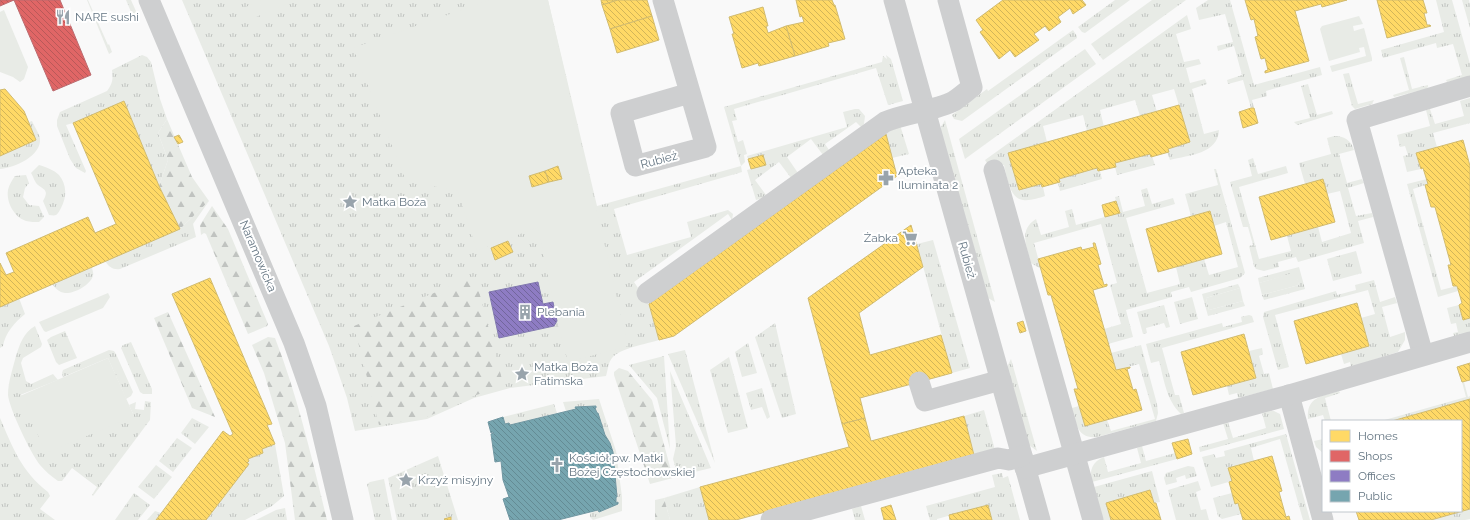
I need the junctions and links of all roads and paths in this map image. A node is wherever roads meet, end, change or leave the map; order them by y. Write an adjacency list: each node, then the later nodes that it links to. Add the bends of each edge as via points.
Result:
1 (149, 0): 17 (street, Naramowicka, via 294,342 316,406)
2 (663, 0): 6 (street)
3 (894, 0): 7 (street, Rubież)
4 (948, 0): 7 (street, via 972,87 954,101)
5 (1470, 86): 11 (street, via 1357,120)
6 (690, 93)
7 (925, 110): 9 (street, via 898,116 885,122); 12 (street, Rubież)
8 (994, 170): 15 (street)
9 (647, 293)
10 (1470, 342): 11 (street)
11 (1424, 355): 14 (street)
12 (1001, 380): 13 (street, via 925,401); 16 (street, Rubież)
13 (919, 382)
14 (1289, 395): 15 (street); 21 (street)
15 (1074, 454): 16 (street); 20 (street)
16 (1024, 462): 18 (street, via 998,458); 19 (street, Rubież)
17 (343, 520)
18 (771, 520)
19 (1040, 520)
20 (1093, 520)
21 (1323, 520)

